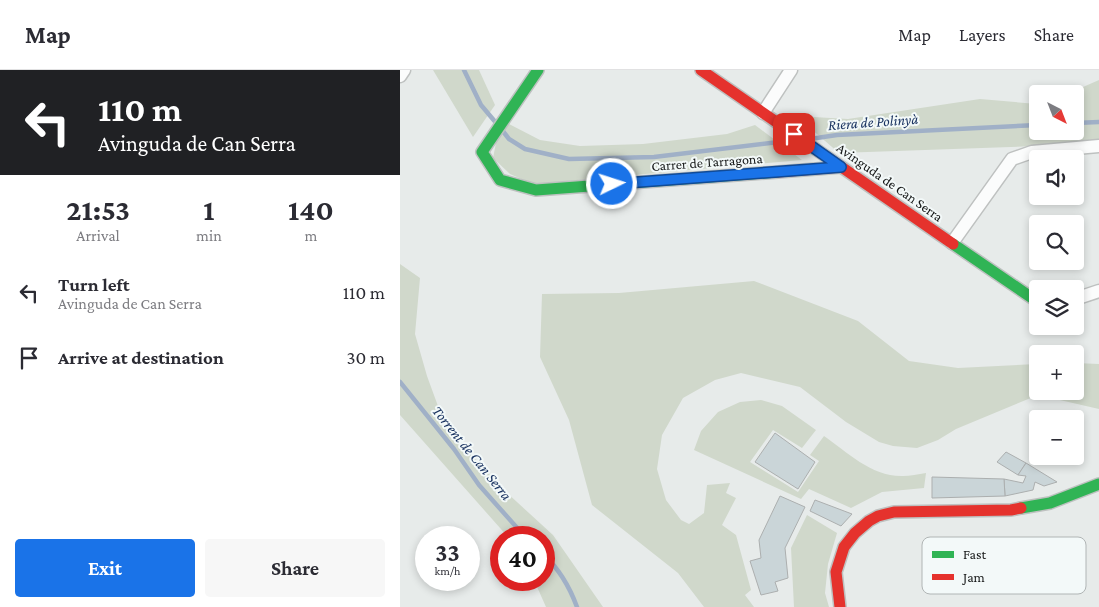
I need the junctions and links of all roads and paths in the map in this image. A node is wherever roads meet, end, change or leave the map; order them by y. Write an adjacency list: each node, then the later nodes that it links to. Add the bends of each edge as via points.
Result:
1 (404, 70): 5 (street)
2 (538, 70): 8 (street, Carrer de Tarragona, via 482,152 500,180 536,190)
3 (701, 70): 6 (street, Avinguda de Can Serra)
4 (791, 70): 6 (street)
5 (400, 76)
6 (763, 113): 8 (street, Avinguda de Can Serra)
7 (1099, 146): 9 (street, via 1032,152 1012,160)
8 (841, 167): 9 (street, Avinguda de Can Serra)
9 (952, 243): 11 (street, Avinguda de Can Serra)
10 (1099, 291): 12 (street)
11 (1029, 296)
12 (1084, 296)
13 (1099, 484): 14 (street, via 1050,502 1011,510 902,512 878,516 861,527 841,555 836,571)
14 (840, 607)

